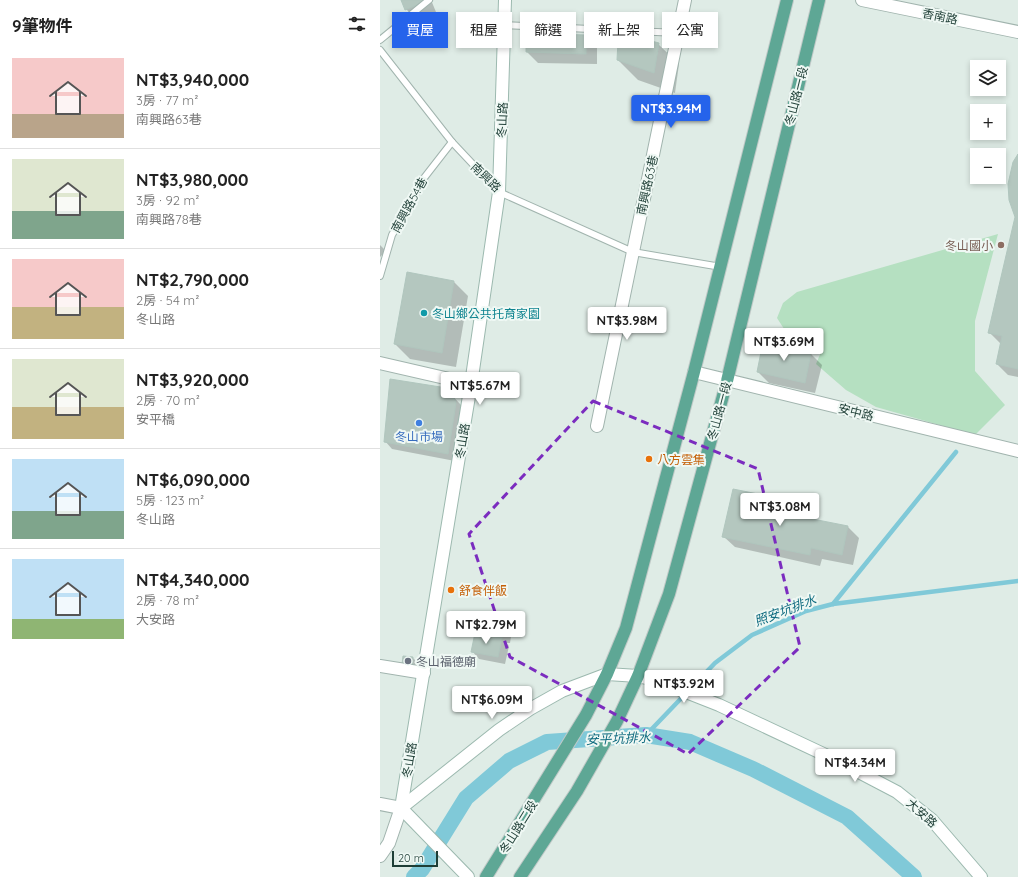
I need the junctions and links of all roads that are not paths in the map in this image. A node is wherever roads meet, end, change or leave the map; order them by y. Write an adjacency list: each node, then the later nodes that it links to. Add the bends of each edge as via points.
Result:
1 (429, 0): 12 (lane)
2 (505, 0): 7 (street, 冬山路)
3 (685, 0): 8 (street, 南興路63巷)
4 (787, 0): 19 (main road)
5 (819, 0): 23 (main road, 冬山路一段)
6 (862, 0): 11 (street, 香南路)
7 (505, 12)
8 (682, 12)
9 (512, 25): 10 (lane)
10 (662, 32)
11 (1018, 32)
12 (380, 40)
13 (504, 48): 17 (street, 冬山路)
14 (675, 48): 18 (street, 南興路63巷)
15 (380, 50): 16 (lane, 南興路)
16 (452, 142): 17 (lane, 南興路); 20 (lane, 南興路54巷, via 424,178 392,235)
17 (499, 192): 18 (lane, 南興路); 24 (street, 冬山路)
18 (633, 252): 19 (lane, 南興路); 25 (street, 南興路63巷)
19 (721, 268): 22 (main road)
20 (380, 276)
21 (380, 363): 24 (street)
22 (694, 372): 23 (street, 安中路); 29 (main road, via 626,628)
23 (727, 381): 26 (street, 安中路); 30 (main road, 冬山路一段, via 669,594)
24 (472, 384): 28 (street, 冬山路)
25 (597, 426)
26 (1018, 451)
27 (380, 666): 28 (street)
28 (424, 673): 32 (street, 冬山路)
29 (607, 674): 30 (street, 大安路); 32 (street, via 562,691 530,709 499,730); 35 (main road, 冬山路二段, via 549,777)
30 (638, 676): 36 (main road, 冬山路一段, via 617,721 577,791); 37 (street, 大安路, via 658,681 719,705 897,792 932,820)
31 (380, 804): 32 (street)
32 (401, 808): 33 (street, 冬山路, via 389,843); 34 (street)
33 (380, 856)
34 (465, 873)
35 (486, 877)
36 (520, 877)
37 (981, 877)

